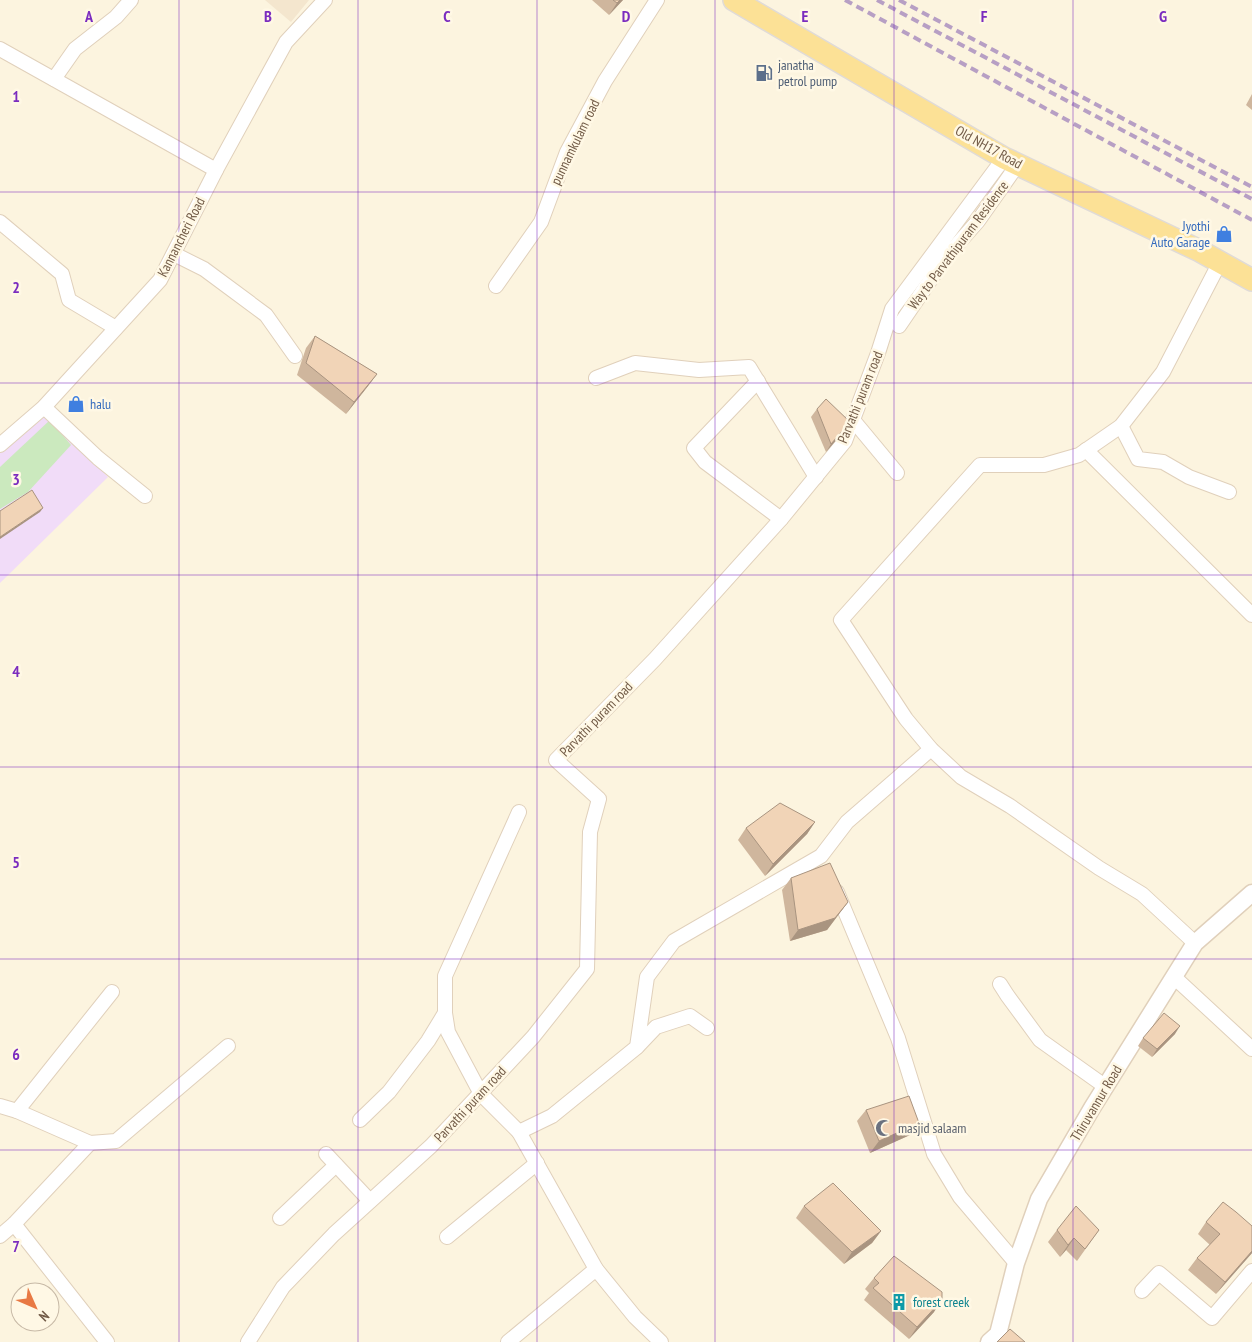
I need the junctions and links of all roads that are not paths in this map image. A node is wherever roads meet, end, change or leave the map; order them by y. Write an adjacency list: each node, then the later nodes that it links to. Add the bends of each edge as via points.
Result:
1 (131, 0): 6 (street, via 116,17 75,49)
2 (325, 0): 8 (street, Kannancheri Road, via 286,42)
3 (656, 0): 13 (street, punnamkulam road, via 605,81 567,152 541,222)
4 (734, 0): 7 (main road, Old NH17 Road)
5 (0, 49): 6 (street)
6 (54, 79): 8 (street)
7 (1011, 161): 11 (main road, Old NH17 Road); 14 (street, Way to Parvathipuram Residence, via 978,221 946,257); 20 (street, Parvathi puram road, via 892,309)
8 (216, 170): 10 (street, Kannancheri Road)
9 (0, 222): 15 (street, via 62,274 69,300)
10 (174, 254): 15 (street, Kannancheri Road, via 160,280); 16 (street, via 204,269 266,316)
11 (1220, 262): 12 (main road, Old NH17 Road); 21 (street, via 1163,372)
12 (1252, 280)
13 (496, 286)
14 (899, 326)
15 (116, 328): 19 (street, Kannancheri Road)
16 (295, 356)
17 (596, 378): 18 (street, via 635,363 699,370 749,366)
18 (758, 381): 25 (street); 28 (street, via 694,448 705,462)
19 (44, 407): 22 (street, Kannancheri Road); 27 (street, via 98,458)
20 (853, 420): 24 (street); 25 (street, Parvathi puram road, via 845,441)
21 (1122, 426): 23 (street); 26 (street, via 1138,459 1163,462 1189,477)
22 (1, 444)
23 (1086, 450): 29 (street); 30 (street, via 1044,465 980,465 841,620 906,719)
24 (897, 473)
25 (816, 477): 28 (street, Parvathi puram road)
26 (1229, 492)
27 (145, 496)
28 (781, 519): 44 (street, Parvathi puram road, via 655,659 556,760 599,799 590,832 587,969 533,1037)
29 (1252, 614)
30 (931, 749): 34 (street, via 960,777 1010,806 1142,894); 41 (street, via 847,822 823,860 674,941 647,977)
31 (519, 812): 38 (street, via 445,976)
32 (833, 883): 58 (street, via 898,1038 934,1154 960,1198)
33 (1252, 893): 34 (street, Thiruvannur Road)
34 (1195, 943): 35 (street, Thiruvannur Road)
35 (1174, 977): 42 (street); 43 (street, Thiruvannur Road)
36 (1000, 984): 43 (street, via 1040,1040)
37 (112, 992): 46 (street)
38 (445, 1013): 44 (street, via 448,1032); 47 (street, via 389,1092)
39 (707, 1028): 41 (street, via 690,1016 656,1027)
40 (228, 1046): 49 (street, via 116,1141)
41 (637, 1047): 48 (street, via 552,1116)
42 (1252, 1049)
43 (1106, 1087): 58 (street, Thiruvannur Road, via 1039,1199)
44 (481, 1094): 48 (street); 53 (street, Parvathi puram road, via 431,1146)
45 (0, 1106): 46 (street)
46 (17, 1110): 49 (street)
47 (360, 1120)
48 (519, 1132): 51 (street)
49 (90, 1143): 55 (street)
50 (326, 1154): 52 (street)
51 (537, 1163): 57 (street); 59 (street)
52 (336, 1165): 53 (street); 54 (street)
53 (370, 1201): 63 (street, Parvathi puram road, via 283,1287)
54 (280, 1218)
55 (14, 1224): 56 (street); 62 (street)
56 (0, 1236)
57 (447, 1237)
58 (1016, 1263): 66 (street, Thiruvannur Road, via 998,1334)
59 (596, 1269): 64 (street); 65 (street, via 635,1317)
60 (1252, 1271): 61 (street, via 1212,1318 1159,1273)
61 (1142, 1291)
62 (107, 1342)
63 (248, 1342)
64 (508, 1342)
65 (662, 1342)
66 (989, 1342)

